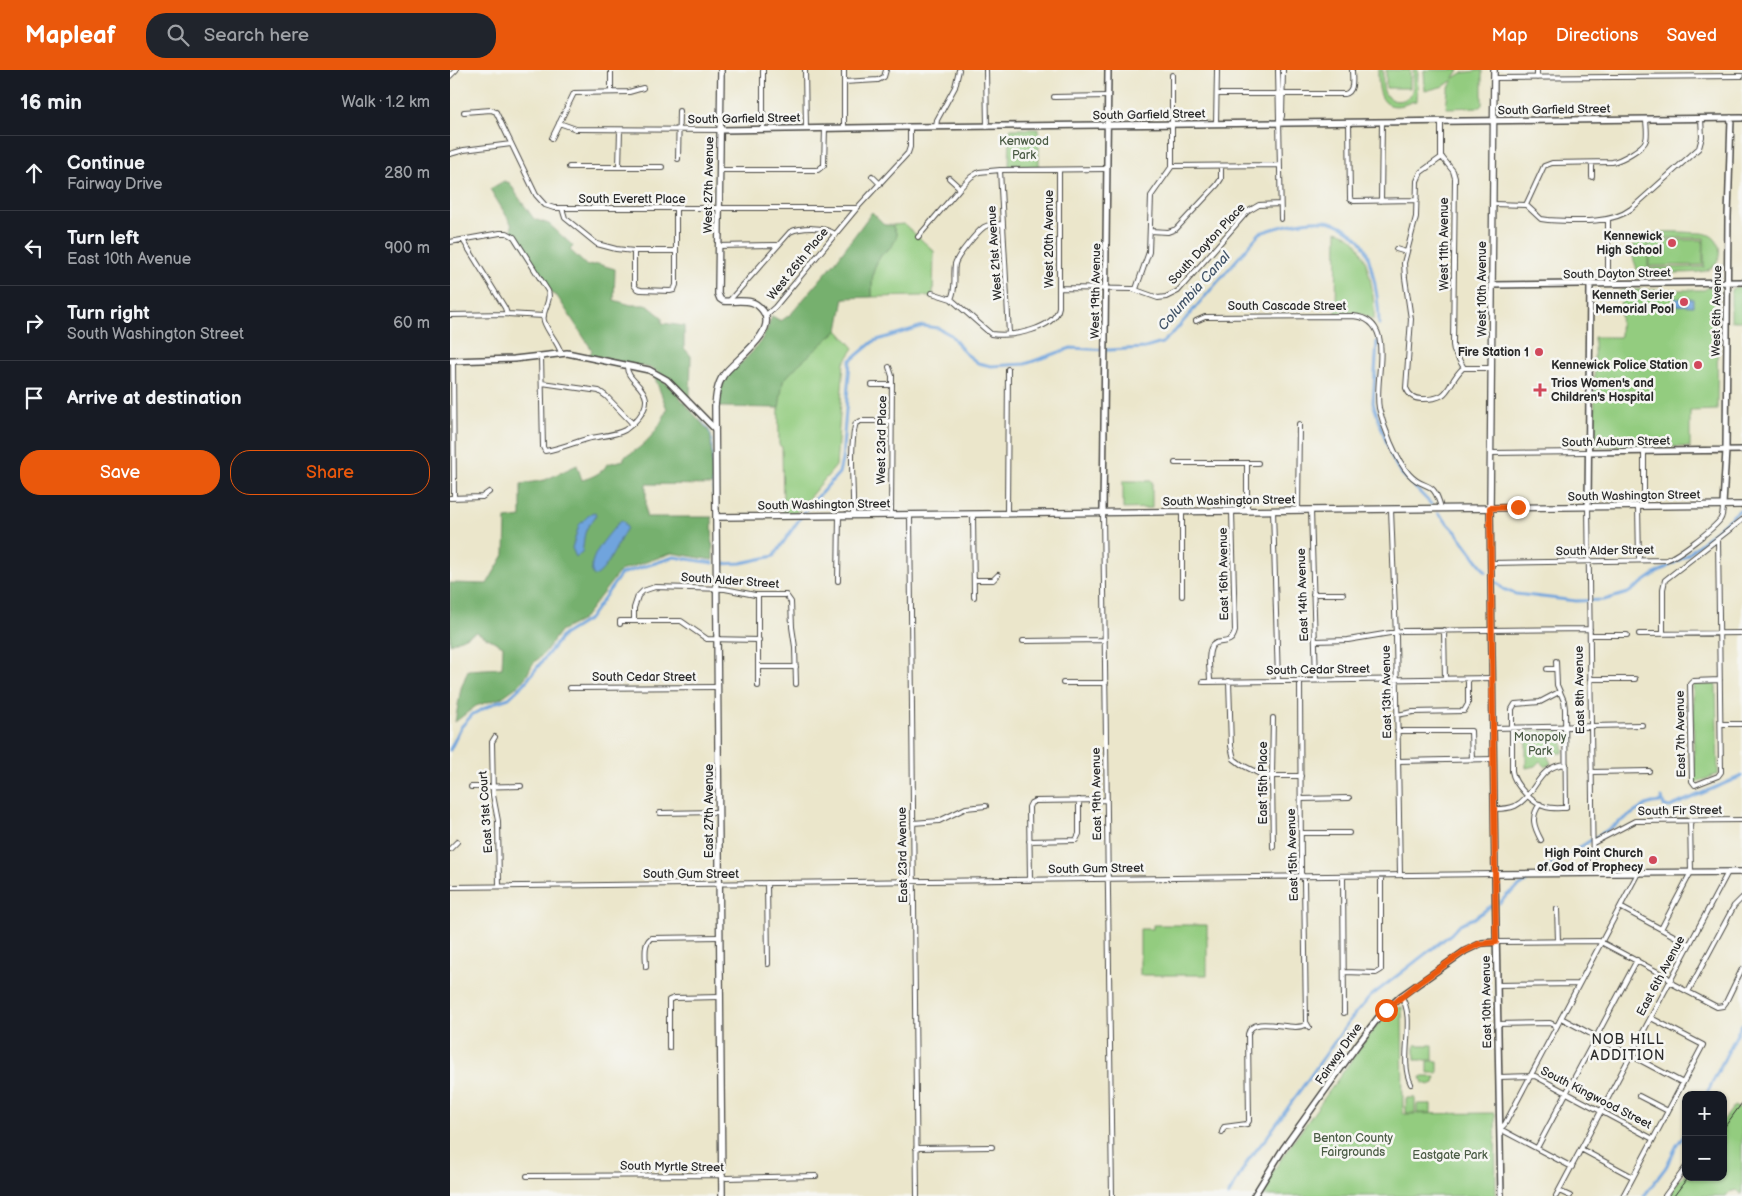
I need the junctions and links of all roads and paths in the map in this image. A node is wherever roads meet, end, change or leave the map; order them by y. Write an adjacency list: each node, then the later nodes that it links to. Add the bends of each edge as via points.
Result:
1 (611, 70): 24 (street)
2 (721, 70): 52 (main road, West 27th Avenue)
3 (763, 70): 47 (street)
4 (805, 70): 48 (street)
5 (844, 70): 22 (street)
6 (886, 70): 22 (street, via 882,79)
7 (959, 70): 45 (street)
8 (986, 70): 46 (street)
9 (1108, 70): 27 (street, West 19th Avenue)
10 (1217, 70): 25 (street)
11 (1278, 70): 26 (street)
12 (1283, 70): 26 (street)
13 (1352, 70): 26 (street, via 1352,87 1345,94)
14 (1494, 70): 20 (main road, West 10th Avenue)
15 (1537, 70): 21 (street)
16 (453, 71): 18 (street)
17 (1172, 75): 42 (street)
18 (450, 76)
19 (1742, 76): 21 (street)
20 (1494, 78): 21 (street); 36 (main road, West 10th Avenue)
21 (1537, 78)
22 (844, 82): 50 (street)
23 (643, 88): 24 (street)
24 (611, 92): 39 (street, via 574,93)
25 (1217, 94): 26 (street); 41 (street)
26 (1280, 94): 40 (street)
27 (1108, 96): 28 (street); 43 (street, West 19th Avenue)
28 (1054, 97)
29 (679, 111): 53 (street)
30 (464, 112): 55 (street, South Everett Place, via 494,110)
31 (1702, 118): 32 (street, South Garfield Street); 34 (street, South Garfield Street); 85 (street, via 1701,141 1696,151 1631,209)
32 (1731, 118): 33 (street, South Garfield Street); 98 (street, West 6th Avenue)
33 (1742, 118)
34 (1646, 119): 36 (street, South Garfield Street); 59 (street, via 1646,140 1641,147 1615,162)
35 (1442, 121): 36 (street, South Garfield Street); 38 (street, South Garfield Street); 57 (street, West 11th Avenue)
36 (1494, 121): 78 (main road, West 10th Avenue)
37 (1349, 122): 38 (street, South Garfield Street); 40 (street, South Garfield Street); 75 (street, via 1350,199)
38 (1382, 122): 75 (street)
39 (559, 123): 51 (street, South Garfield Street, via 576,130); 54 (street)
40 (1280, 123): 41 (street, South Garfield Street); 62 (street)
41 (1216, 124): 42 (street, South Garfield Street)
42 (1172, 125): 43 (street, South Garfield Street); 60 (street)
43 (1108, 126): 46 (street, South Garfield Street); 66 (street, West 19th Avenue)
44 (910, 127): 45 (street, South Garfield Street); 50 (street, South Garfield Street); 73 (street, West 26th Place, via 908,152)
45 (936, 127): 46 (street, South Garfield Street)
46 (987, 127)
47 (763, 128): 48 (street, South Garfield Street); 52 (street, South Garfield Street)
48 (806, 128): 49 (street, South Garfield Street)
49 (825, 128): 50 (street, South Garfield Street); 67 (street, via 824,161 818,170)
50 (844, 128)
51 (620, 130): 53 (street, South Garfield Street); 64 (street)
52 (721, 130): 53 (street, South Garfield Street); 67 (main road, West 27th Avenue)
53 (678, 131): 58 (street)
54 (552, 138)
55 (511, 144): 56 (street); 80 (street, South Everett Place, via 538,198 550,206)
56 (450, 154)
57 (1442, 158): 76 (street, via 1420,174); 120 (street, West 11th Avenue, via 1454,176 1453,345)
58 (678, 159)
59 (1592, 163): 71 (street); 79 (street, via 1544,166)
60 (1172, 166): 61 (street); 87 (street, via 1151,196)
61 (1221, 166): 62 (street); 87 (street, via 1221,179 1217,185 1179,227 1171,231)
62 (1280, 166): 77 (street)
63 (569, 167): 64 (street)
64 (619, 167): 65 (street)
65 (662, 167)
66 (1107, 169): 69 (street); 104 (street, West 19th Avenue)
67 (720, 170): 83 (main road, West 27th Avenue)
68 (1000, 170): 69 (street); 74 (street, via 979,172); 86 (street, West 21st Avenue)
69 (1059, 170): 103 (street, West 20th Avenue)
70 (872, 176): 73 (street)
71 (1592, 177)
72 (949, 178): 74 (street)
73 (880, 184): 81 (street, West 26th Place)
74 (960, 188): 89 (street)
75 (1380, 200): 76 (street)
76 (1416, 200): 97 (street, via 1416,218)
77 (1280, 204): 84 (street); 105 (street, South Dayton Place, via 1259,205 1247,212 1174,294 1158,298)
78 (1493, 204): 79 (street); 102 (main road, West 10th Avenue)
79 (1526, 205): 85 (street, via 1544,220)
80 (562, 208): 82 (street, South Everett Place); 95 (street, via 565,218 597,244)
81 (857, 208): 83 (street, South Everett Place); 88 (street, West 26th Place)
82 (676, 209): 83 (street, South Everett Place); 96 (street)
83 (719, 209): 93 (main road, West 27th Avenue)
84 (1281, 219)
85 (1608, 220): 101 (street)
86 (1003, 224): 107 (street, via 983,228 958,257); 114 (street, West 21st Avenue)
87 (1150, 231): 105 (street, via 1148,258)
88 (835, 234): 92 (street, via 822,229 792,231); 111 (street, West 26th Place)
89 (918, 237)
90 (463, 240): 91 (street); 109 (street); 112 (street, via 504,233 518,241 548,291)
91 (450, 242)
92 (776, 245): 93 (street); 108 (street)
93 (718, 246): 108 (main road, West 27th Avenue, via 718,292 720,299)
94 (1396, 249): 97 (street)
95 (634, 251): 96 (street); 96 (street, via 636,289 670,291 676,285)
96 (676, 251)
97 (1406, 252): 120 (street, via 1404,273 1412,319 1406,388 1414,398 1440,397)
98 (1727, 282): 99 (street, South Dayton Street); 101 (street, South Dayton Street); 130 (street, West 6th Avenue)
99 (1742, 282)
100 (1590, 284): 101 (street, South Dayton Street); 102 (street, South Dayton Street); 132 (street)
101 (1608, 284)
102 (1492, 285): 121 (main road, West 10th Avenue)
103 (1059, 288): 104 (street, South Dayton Place); 114 (street, West 20th Avenue, via 1059,307 1054,318 1047,324)
104 (1106, 289): 105 (street, South Dayton Place); 153 (street, West 19th Avenue)
105 (1136, 289)
106 (932, 293): 107 (street)
107 (951, 299): 114 (street, via 988,332)
108 (729, 301): 111 (main road, via 753,303)
109 (507, 314): 110 (street); 112 (street)
110 (450, 315)
111 (766, 315): 129 (main road, West 26th Place, via 765,326 757,341 720,382 715,401)
112 (544, 316): 115 (street, via 544,322)
113 (1196, 321): 144 (street, South Cascade Street, via 1205,317 1353,316 1364,318 1375,326 1381,342 1378,392 1384,424 1406,471 1416,481 1434,490)
114 (1009, 334)
115 (561, 353): 116 (street); 118 (street)
116 (541, 356): 117 (street); 123 (street)
117 (452, 361): 139 (street)
118 (627, 366): 127 (street, via 628,373 646,398 644,409); 129 (street, via 664,377)
119 (888, 367): 125 (street, West 23rd Place, via 892,373)
120 (1464, 368): 121 (street)
121 (1492, 368): 134 (main road, West 10th Avenue)
122 (1008, 369): 156 (street)
123 (542, 383): 127 (street, via 599,391); 127 (street, via 544,450 620,432)
124 (872, 385): 125 (street)
125 (892, 385): 126 (street, West 23rd Place)
126 (892, 421): 158 (street, via 856,423 852,458); 159 (street, West 23rd Place)
127 (632, 423)
128 (1299, 424): 149 (street)
129 (715, 428): 160 (main road)
130 (1726, 450): 131 (street, South Auburn Street); 133 (street, South Auburn Street); 140 (street, West 6th Avenue)
131 (1742, 450)
132 (1588, 452): 133 (street, South Auburn Street); 134 (street, South Auburn Street); 142 (street)
133 (1644, 452): 143 (street)
134 (1491, 453): 145 (main road, West 10th Avenue)
135 (1175, 463): 136 (street)
136 (1247, 463): 137 (street); 147 (street)
137 (1258, 463)
138 (488, 492): 139 (street, via 482,497)
139 (452, 498)
140 (1723, 505): 141 (main road, South Washington Street); 143 (main road, South Washington Street); 163 (street, South Alder Street, via 1720,520 1679,553 1666,560)
141 (1742, 505)
142 (1588, 506): 143 (main road, South Washington Street); 145 (main road, South Washington Street); 164 (street, East 8th Avenue)
143 (1641, 506): 163 (street)
144 (1441, 508): 145 (main road, South Washington Street); 146 (main road, South Washington Street)
145 (1490, 508): 165 (main road, East 10th Avenue)
146 (1391, 509): 150 (main road, South Washington Street); 182 (street, East 13th Avenue)
147 (1247, 510): 148 (main road, South Washington Street); 152 (main road, South Washington Street)
148 (1273, 510): 149 (main road, South Washington Street); 210 (street)
149 (1298, 510): 150 (main road, South Washington Street)
150 (1311, 510): 171 (street, East 14th Avenue)
151 (1182, 511): 152 (main road, South Washington Street); 153 (main road, South Washington Street); 175 (street)
152 (1232, 511): 208 (street, East 16th Avenue, via 1235,631 1229,641 1212,645 1209,653)
153 (1103, 512): 156 (main road, South Washington Street); 191 (street, East 19th Avenue)
154 (910, 514): 155 (main road, South Washington Street); 159 (main road, South Washington Street); 253 (street, East 23rd Avenue)
155 (973, 514): 156 (main road, South Washington Street); 167 (street)
156 (1007, 514)
157 (839, 515): 158 (main road, South Washington Street); 160 (main road, South Washington Street); 168 (street)
158 (853, 515): 159 (main road, South Washington Street)
159 (891, 515)
160 (716, 517): 170 (main road, East 27th Avenue)
161 (1742, 520): 162 (street)
162 (1718, 539): 183 (street); 186 (street, via 1664,583)
163 (1639, 560): 164 (street, South Alder Street)
164 (1589, 561): 165 (street, South Alder Street); 179 (street, East 8th Avenue)
165 (1491, 563): 181 (main road, East 10th Avenue)
166 (998, 575): 167 (street, via 993,580)
167 (974, 580): 176 (street)
168 (838, 581)
169 (786, 588): 174 (street)
170 (717, 589): 173 (street, South Alder Street); 177 (street, South Alder Street, via 648,588 642,591 636,602); 189 (main road, East 27th Avenue)
171 (1313, 594): 172 (street); 193 (street, East 14th Avenue)
172 (1343, 594)
173 (758, 595): 174 (street, South Alder Street); 190 (street)
174 (787, 596): 196 (street, via 791,602)
175 (1182, 596)
176 (974, 597)
177 (634, 620): 178 (street, via 620,621); 189 (street, via 681,621 702,637)
178 (620, 624)
179 (1590, 629): 181 (street); 187 (street, East 8th Avenue)
180 (1444, 630): 181 (street); 182 (street); 202 (street)
181 (1492, 630): 200 (main road, East 10th Avenue)
182 (1395, 631): 193 (street, via 1348,640); 201 (street, East 13th Avenue)
183 (1719, 633): 184 (street); 186 (street); 207 (street)
184 (1742, 633)
185 (1639, 634): 186 (street)
186 (1663, 634)
187 (1590, 635): 188 (street); 203 (street, East 8th Avenue)
188 (1627, 635)
189 (717, 640): 190 (street); 216 (main road, East 27th Avenue)
190 (758, 640): 195 (street)
191 (1105, 640): 192 (street); 213 (street, East 19th Avenue)
192 (1023, 641)
193 (1315, 641): 206 (street, East 14th Avenue)
194 (1556, 661): 198 (street)
195 (758, 667): 196 (street); 215 (street)
196 (796, 667): 214 (street)
197 (1547, 669): 198 (street)
198 (1556, 669): 218 (street)
199 (1468, 678): 200 (street, South Cedar Street); 202 (street, South Cedar Street); 219 (street, via 1466,709)
200 (1493, 678): 226 (main road, East 10th Avenue)
201 (1397, 679): 202 (street, South Cedar Street); 206 (street, South Cedar Street); 219 (street, East 13th Avenue)
202 (1445, 679)
203 (1590, 679): 204 (street); 224 (street, East 8th Avenue)
204 (1635, 679)
205 (1300, 680): 206 (street, South Cedar Street); 210 (street, South Cedar Street); 237 (street, East 15th Avenue)
206 (1316, 680)
207 (1720, 680): 221 (street); 221 (street, East 7th Avenue, via 1690,682 1692,783 1698,785 1721,774)
208 (1210, 681): 209 (street, South Cedar Street); 211 (street, South Cedar Street)
209 (1229, 681): 210 (street, South Cedar Street); 236 (street, via 1232,753 1236,761 1251,770)
210 (1278, 681)
211 (1203, 682)
212 (1063, 683): 213 (street)
213 (1106, 683): 245 (street, East 19th Avenue)
214 (796, 684)
215 (758, 686)
216 (718, 687): 217 (street, South Cedar Street); 249 (main road, East 27th Avenue)
217 (570, 688)
218 (1559, 692): 225 (street, via 1564,703); 227 (street, via 1540,702 1513,706)
219 (1397, 715): 228 (street, East 13th Avenue)
220 (1273, 718): 236 (street, East 15th Place)
221 (1721, 724): 222 (street)
222 (1742, 724)
223 (1642, 725): 224 (street)
224 (1591, 726): 225 (street); 235 (street, East 8th Avenue)
225 (1565, 727): 227 (street); 233 (street)
226 (1494, 728): 227 (street); 231 (main road, East 10th Avenue)
227 (1512, 728): 241 (street, via 1513,776 1519,788)
228 (1398, 731): 230 (street, via 1471,730); 232 (street, East 13th Avenue)
229 (495, 736): 240 (street, East 31st Court, via 492,742)
230 (1472, 760): 231 (street); 232 (street)
231 (1494, 760): 248 (main road, East 10th Avenue)
232 (1398, 761): 268 (street, East 13th Avenue)
233 (1566, 764): 241 (street, via 1548,769); 246 (street, via 1566,808 1547,808)
234 (1649, 771): 235 (street)
235 (1591, 772): 257 (street, East 8th Avenue)
236 (1272, 776): 237 (street); 260 (street, East 15th Place)
237 (1301, 776): 243 (street, East 15th Avenue)
238 (521, 786): 240 (street)
239 (471, 787): 240 (street)
240 (492, 787): 277 (street, East 31st Court, via 498,816)
241 (1528, 795): 246 (street); 248 (street, via 1513,807)
242 (1349, 798): 243 (street)
243 (1301, 799): 254 (street, East 15th Avenue)
244 (1079, 800): 245 (street); 258 (street, via 1078,839); 258 (street, via 1030,803)
245 (1107, 800): 272 (street, East 19th Avenue)
246 (1540, 804): 256 (street, via 1533,822)
247 (986, 806): 253 (street, via 966,808 939,821)
248 (1495, 809): 267 (main road, East 10th Avenue)
249 (719, 812): 250 (street); 275 (main road, East 27th Avenue)
250 (660, 813)
251 (1690, 820): 252 (street, South Fir Street); 257 (street, South Fir Street, via 1635,821); 262 (street)
252 (1742, 820)
253 (913, 822): 274 (street, East 23rd Avenue)
254 (1301, 833): 255 (street); 269 (street, East 15th Avenue)
255 (1349, 833)
256 (1540, 840)
257 (1593, 840): 265 (street, East 8th Avenue)
258 (1030, 841): 273 (street)
259 (457, 842): 261 (street)
260 (1273, 847)
261 (450, 849)
262 (1691, 872): 263 (main road, South Gum Street); 266 (main road, South Gum Street); 282 (street)
263 (1728, 872): 264 (main road, South Gum Street); 287 (street, East 6th Avenue)
264 (1742, 872)
265 (1593, 873): 266 (main road, South Gum Street); 267 (main road, South Gum Street)
266 (1638, 873): 280 (street)
267 (1496, 874): 268 (street, South Gum Street); 285 (street, East 10th Avenue)
268 (1400, 875): 271 (street, South Gum Street)
269 (1303, 876): 270 (street, South Gum Street); 272 (street, South Gum Street); 316 (street, East 15th Avenue, via 1308,1026 1250,1028 1249,1121 1245,1125 1224,1127)
270 (1343, 876): 271 (street, South Gum Street); 292 (street)
271 (1381, 876): 292 (street, via 1382,967 1376,973)
272 (1108, 878): 273 (street, South Gum Street); 331 (street, East 19th Avenue)
273 (1030, 880): 274 (street, South Gum Street)
274 (914, 881): 276 (street, South Gum Street); 319 (street, East 23rd Avenue)
275 (719, 883): 276 (street, South Gum Street); 277 (street, South Gum Street); 283 (main road, East 27th Avenue)
276 (767, 883): 289 (street)
277 (499, 886): 278 (street, South Gum Street)
278 (450, 887)
279 (1742, 898): 296 (street, via 1734,906)
280 (1620, 907): 282 (street); 286 (street)
281 (1557, 909): 284 (street)
282 (1661, 929): 287 (street)
283 (720, 937): 290 (street, via 648,939); 298 (main road, East 27th Avenue)
284 (1558, 941): 285 (street); 286 (street)
285 (1496, 942): 295 (street, East 10th Avenue); 297 (street, Fairway Drive, via 1468,949)
286 (1601, 942): 288 (street); 294 (street)
287 (1689, 944): 293 (street, East 6th Avenue)
288 (1637, 960): 293 (street); 304 (street)
289 (768, 964)
290 (646, 967)
291 (1742, 969): 296 (street, via 1721,1007)
292 (1344, 972): 299 (street)
293 (1670, 981): 296 (street); 301 (street, East 6th Avenue)
294 (1579, 984): 295 (street); 300 (street)
295 (1497, 986): 302 (street, East 10th Avenue)
296 (1688, 992)
297 (1401, 996): 310 (street, via 1407,1006); 332 (street, Fairway Drive, via 1358,1044 1283,1149)
298 (720, 997): 305 (street, via 670,1000); 325 (main road, East 27th Avenue)
299 (1344, 1013)
300 (1561, 1018): 303 (street); 304 (street)
301 (1651, 1018): 306 (street, East 6th Avenue); 309 (street, via 1703,1045)
302 (1498, 1024): 303 (street, via 1550,1023); 308 (street, East 10th Avenue)
303 (1557, 1026): 307 (street)
304 (1596, 1037): 306 (street); 311 (street)
305 (669, 1048)
306 (1631, 1055): 309 (street); 314 (street, East 6th Avenue)
307 (1530, 1076): 308 (street, South Kingwood Street); 311 (street, South Kingwood Street); 315 (street)
308 (1499, 1078): 315 (street, East 10th Avenue)
309 (1683, 1083): 313 (street)
310 (1411, 1084)
311 (1566, 1093): 314 (street, South Kingwood Street); 320 (street)
312 (1639, 1096): 313 (street)
313 (1668, 1111): 317 (street)
314 (1601, 1112): 317 (street, South Kingwood Street); 321 (street, East 6th Avenue)
315 (1500, 1128): 320 (street); 333 (street, East 10th Avenue)
316 (1222, 1132)
317 (1653, 1139): 327 (street)
318 (992, 1147): 319 (street)
319 (916, 1148): 330 (street, East 23rd Avenue)
320 (1537, 1148): 322 (street)
321 (1581, 1149): 322 (street, East 6th Avenue); 327 (street)
322 (1572, 1166): 328 (street, East 6th Avenue)
323 (1682, 1173): 337 (street)
324 (527, 1176): 325 (street, South Myrtle Street)
325 (722, 1176): 326 (street, South Myrtle Street); 329 (main road, East 27th Avenue)
326 (816, 1176)
327 (1633, 1177): 336 (street)
328 (1559, 1190): 334 (street, East 6th Avenue); 335 (street)
329 (722, 1196)
330 (916, 1196)
331 (1112, 1196)
332 (1254, 1196)
333 (1501, 1196)
334 (1556, 1196)
335 (1570, 1196)
336 (1623, 1196)
337 (1665, 1196)

